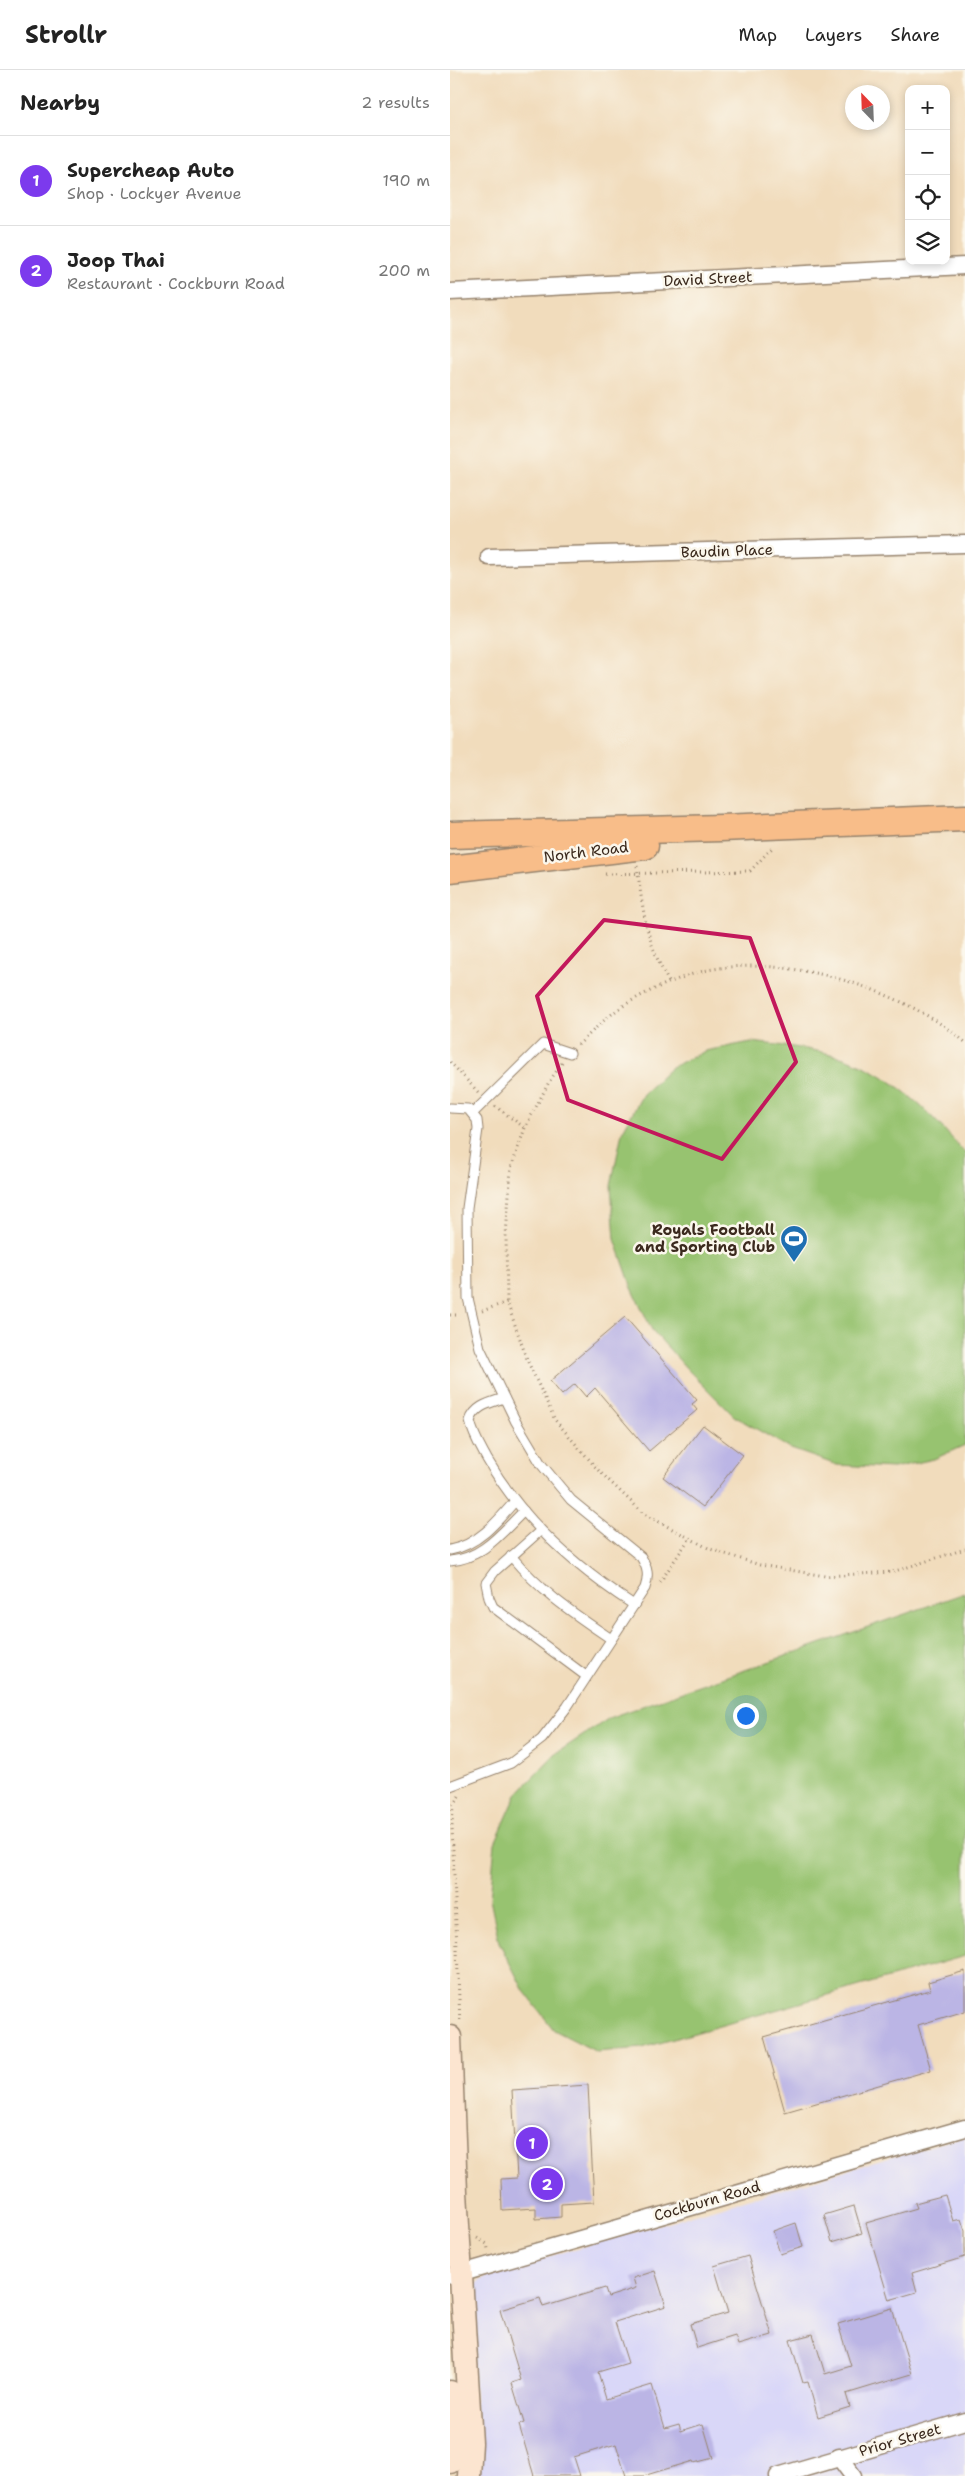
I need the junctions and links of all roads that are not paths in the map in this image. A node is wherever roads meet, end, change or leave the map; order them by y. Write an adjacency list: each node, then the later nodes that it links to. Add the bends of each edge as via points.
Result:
1 (965, 266): 2 (street, David Street)
2 (450, 292)
3 (965, 544): 4 (street, Baudin Place)
4 (489, 557)
5 (965, 818): 6 (main road, North Road)
6 (721, 828): 7 (main road, North Road); 8 (main road, North Road, via 634,847)
7 (450, 835)
8 (450, 868)
9 (570, 1053): 11 (lane, via 543,1044)
10 (450, 1108): 11 (lane, via 468,1109)
11 (473, 1113): 12 (lane, via 478,1129 466,1208 468,1298 480,1348)
12 (504, 1398): 13 (lane, via 480,1407 470,1421 495,1473); 19 (lane, via 541,1464 559,1486 585,1512 641,1557 648,1570 648,1579)
13 (515, 1501): 14 (lane); 16 (lane, via 471,1544)
14 (524, 1511): 15 (lane); 18 (lane, via 484,1548 460,1560)
15 (540, 1531): 17 (lane); 19 (lane, via 604,1586)
16 (450, 1550)
17 (512, 1556): 20 (lane, via 549,1596); 21 (lane, via 486,1583 493,1607)
18 (450, 1561)
19 (634, 1605): 20 (lane)
20 (611, 1639): 21 (lane)
21 (586, 1676): 22 (lane, via 542,1739 511,1762)
22 (450, 1786)
23 (455, 2030): 25 (main road)
24 (965, 2128): 25 (street, Cockburn Road)
25 (455, 2275): 30 (main road, via 471,2443)
26 (450, 2392): 29 (main road)
27 (965, 2421): 28 (street, Prior Street)
28 (839, 2457): 31 (street, Prior Street); 32 (street)
29 (450, 2462)
30 (469, 2476)
31 (778, 2476)
32 (853, 2476)

